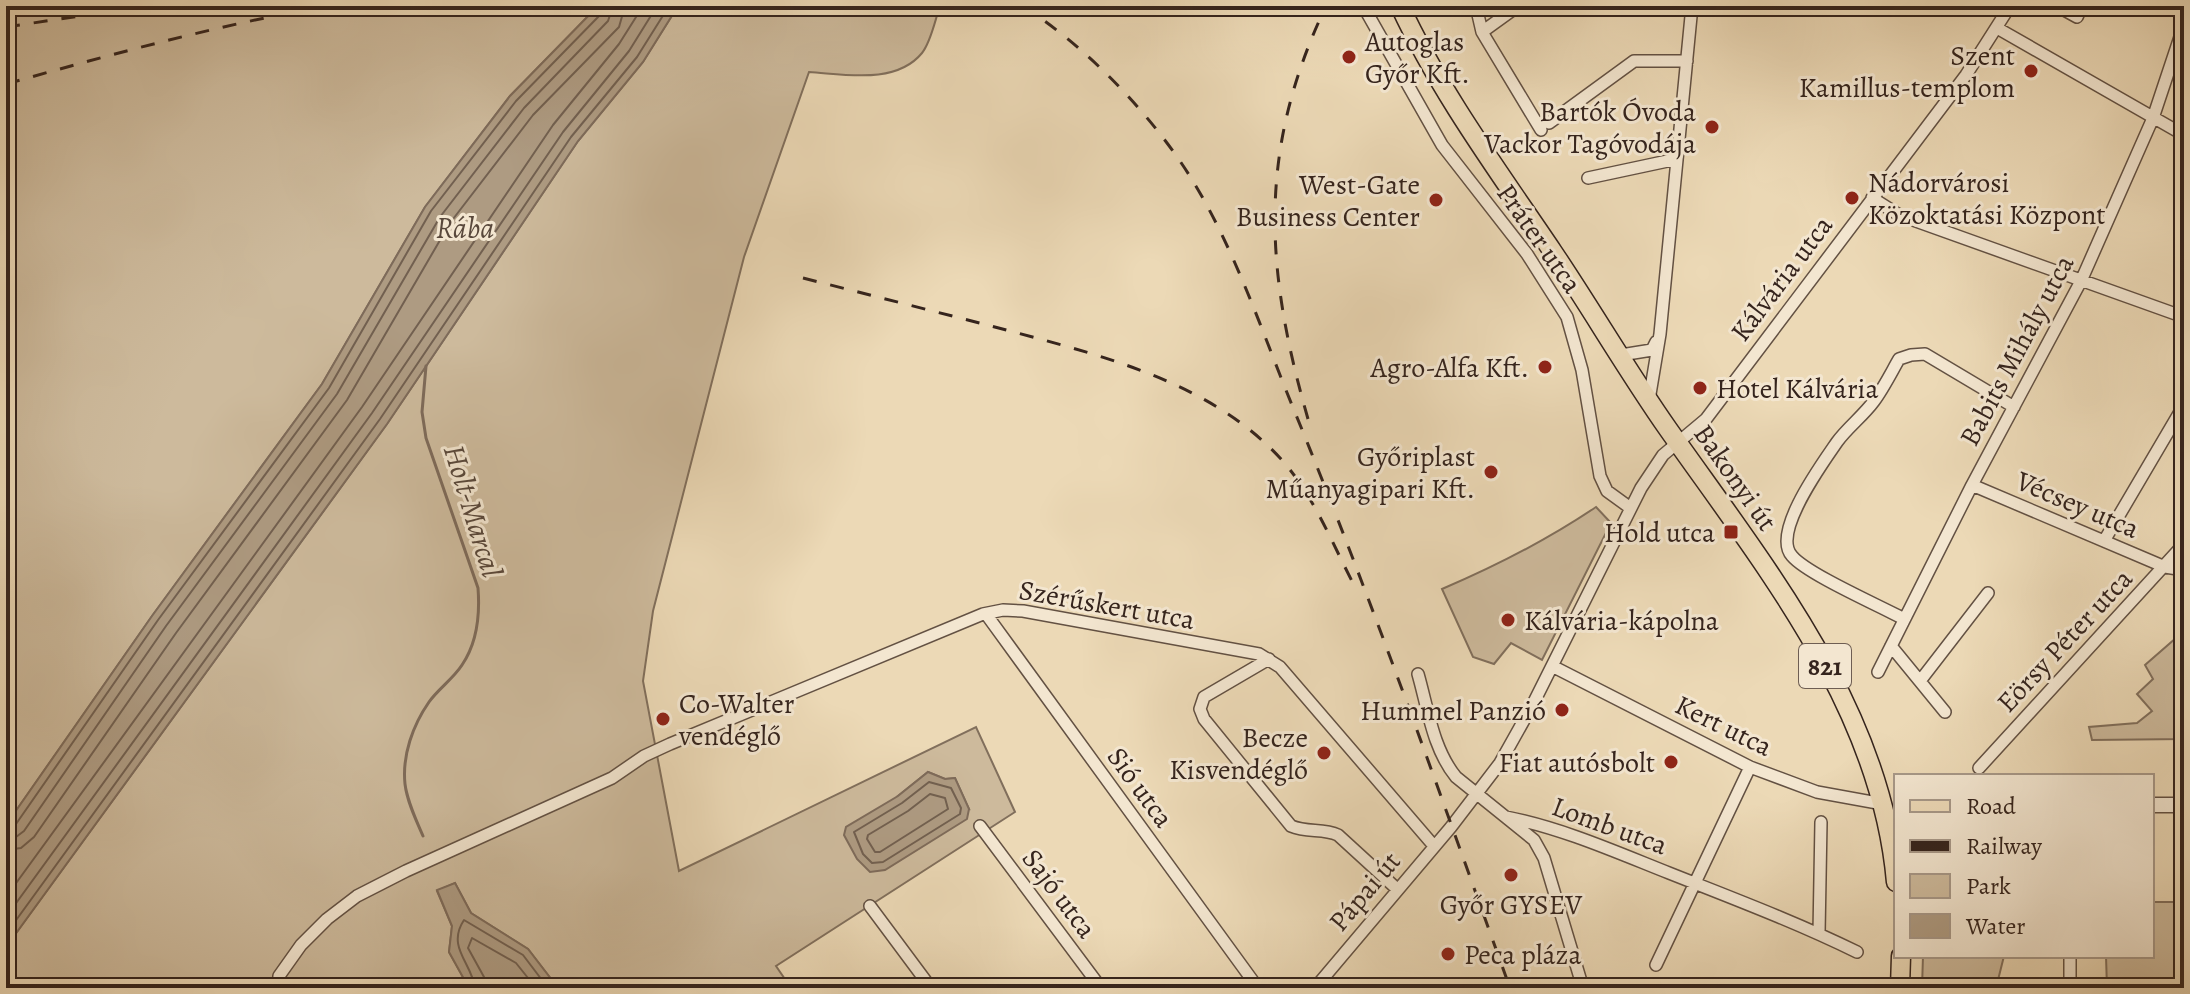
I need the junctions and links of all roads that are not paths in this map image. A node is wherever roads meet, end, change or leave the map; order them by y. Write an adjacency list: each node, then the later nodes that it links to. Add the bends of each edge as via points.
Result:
1 (1400, 6): 21 (main road, Bakonyi út / 821, via 1471,131)
2 (1476, 6): 11 (street)
3 (1518, 6): 11 (street)
4 (1692, 6): 12 (street)
5 (2010, 6): 10 (street, Kálvária utca)
6 (2057, 6): 7 (street, via 2077,17)
7 (2082, 6)
8 (1366, 11): 27 (street, Práter utca, via 1442,145 1527,254 1567,317 1600,476 1607,491)
9 (2184, 25): 13 (street, Babits Mihály utca)
10 (1997, 28): 13 (street); 17 (street, Kálvária utca)
11 (1482, 32): 12 (street, via 1545,126 1634,61)
12 (1687, 61): 15 (street)
13 (2153, 118): 14 (street); 18 (street, Babits Mihály utca)
14 (2184, 135)
15 (1677, 159): 16 (street); 20 (street)
16 (1588, 178)
17 (1872, 198): 18 (street, via 1899,215); 25 (street, Kálvária utca, via 1706,419)
18 (2081, 281): 19 (street); 24 (street, Babits Mihály utca)
19 (2184, 317)
20 (1660, 334): 21 (street, via 1652,350); 22 (street)
21 (1621, 355): 22 (main road, Bakonyi út / 821)
22 (1649, 401): 25 (main road, Bakonyi út / 821)
23 (2184, 405): 28 (street)
24 (2014, 407): 26 (street, Babits Mihály utca); 34 (street, via 1925,354 1899,359 1874,401 1838,441 1787,528 1785,543 1792,556)
25 (1678, 442): 27 (street, Kálvária utca, via 1663,455); 45 (main road, Bakonyi út / 821, via 1747,537 1824,663)
26 (1972, 485): 28 (street, Vécsey utca); 34 (street, Babits Mihály utca)
27 (1629, 507): 37 (street, Kálvária utca)
28 (2104, 541): 30 (street, Vécsey utca)
29 (2184, 544): 30 (street, Eörsy Péter utca)
30 (2165, 567): 31 (street, Vécsey utca); 43 (street, Eörsy Péter utca)
31 (2184, 570)
32 (1988, 593): 40 (street)
33 (986, 614): 36 (street, Szérűskert utca, via 1023,611); 62 (street, Szérűskert utca, via 670,744 612,778 357,896 309,937); 65 (street, Sió utca)
34 (1904, 619): 35 (street, Babits Mihály utca)
35 (1891, 646): 38 (street, Babits Mihály utca); 40 (street)
36 (1269, 659): 52 (street, Szérűskert utca); 55 (street, via 1204,697 1204,719 1291,826 1338,835)
37 (1552, 666): 42 (street, Kert utca); 44 (street, Kálvária utca)
38 (1878, 672)
39 (1418, 674): 44 (street, Lomb utca, via 1447,765)
40 (1920, 681): 41 (street)
41 (1945, 712)
42 (1750, 767): 45 (street, Kert utca, via 1817,792); 54 (street)
43 (1979, 768)
44 (1478, 793): 48 (street, Lomb utca); 51 (street, Kálvária utca)
45 (1890, 805): 53 (main road, Bakonyi út / 821)
46 (2154, 805): 47 (street)
47 (2184, 805)
48 (1506, 817): 54 (street, Lomb utca, via 1536,823); 67 (street, via 1534,840 1544,858)
49 (1821, 822): 57 (street)
50 (980, 826): 64 (street, Sajó utca)
51 (1451, 827): 52 (street, Pápai út)
52 (1434, 846): 55 (street, Pápai út)
53 (1894, 848)
54 (1695, 883): 57 (street, Lomb utca); 61 (street)
55 (1397, 889): 66 (street, Pápai út)
56 (870, 906): 63 (street)
57 (1819, 933): 58 (street, Lomb utca)
58 (1857, 952)
59 (1901, 958): 68 (main road)
60 (2070, 958): 69 (street)
61 (1656, 965)
62 (278, 982)
63 (931, 988)
64 (1101, 988)
65 (1258, 988)
66 (1315, 988)
67 (1583, 988)
68 (1900, 988)
69 (2070, 988)

